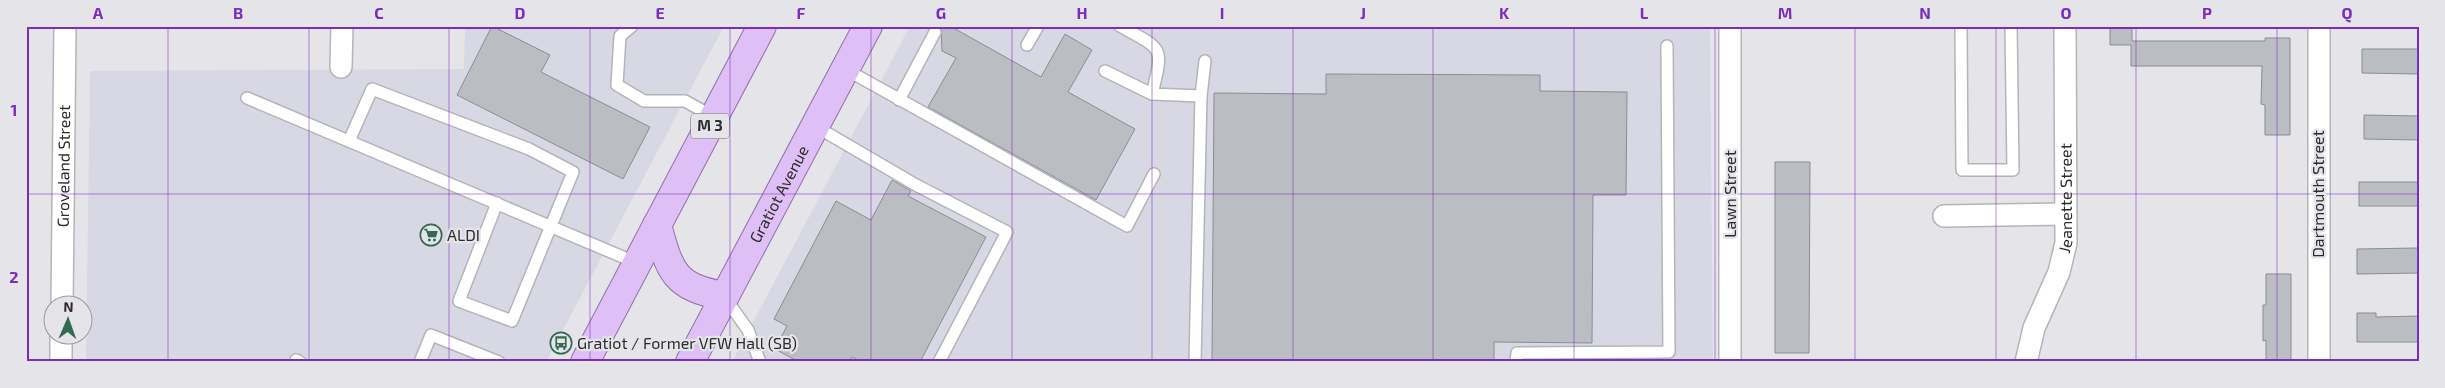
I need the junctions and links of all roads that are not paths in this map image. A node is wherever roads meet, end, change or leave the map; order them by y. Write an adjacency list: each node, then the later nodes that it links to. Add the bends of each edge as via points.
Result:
1 (65, 26): 34 (street, Groveland Street)
2 (342, 26): 17 (street)
3 (632, 26): 24 (lane, via 620,36 617,85 644,101 685,101)
4 (868, 26): 18 (main road, Gratiot Avenue)
5 (1038, 26): 14 (lane)
6 (1120, 26): 20 (lane, via 1154,45 1160,57)
7 (1730, 26): 46 (street, Lawn Street)
8 (1961, 26): 9 (lane, via 1962,170 2013,170)
9 (2011, 26)
10 (2065, 26): 29 (street, Jeanette Street)
11 (2319, 26): 48 (street, Dartmouth Street)
12 (760, 27): 24 (main road, M 3)
13 (934, 32): 23 (lane)
14 (1027, 45)
15 (1667, 46): 45 (lane, via 1669,352 1516,353)
16 (1205, 61): 21 (lane)
17 (342, 68)
18 (845, 69): 23 (lane); 25 (main road, Gratiot Avenue)
19 (1105, 71): 20 (lane)
20 (1152, 94): 21 (lane)
21 (1201, 96): 44 (lane)
22 (247, 98): 26 (lane)
23 (899, 100): 27 (lane, via 1128,226)
24 (714, 118): 32 (main road, M 3)
25 (815, 126): 35 (main road, Gratiot Avenue); 43 (lane, via 916,186 1006,232)
26 (349, 141): 28 (lane); 31 (lane, via 372,90 529,150 573,172)
27 (1154, 174)
28 (497, 203): 31 (lane); 31 (lane, via 459,301 512,321)
29 (2065, 214): 30 (street); 47 (street, Jeanette Street, via 2066,243 2059,272 2034,328)
30 (1944, 216)
31 (550, 225): 33 (lane)
32 (657, 226): 33 (main road, M 3); 35 (main road, via 665,255 684,284 695,290)
33 (637, 263): 40 (main road, M 3)
34 (62, 296)
35 (724, 296): 41 (main road, Gratiot Avenue); 42 (lane, via 748,330)
36 (62, 346): 37 (street)
37 (61, 362)
38 (420, 362): 39 (lane, via 431,335)
39 (499, 362)
40 (585, 362)
41 (690, 362)
42 (760, 362)
43 (939, 362)
44 (1195, 362)
45 (1516, 362)
46 (1730, 362)
47 (2026, 362)
48 (2319, 362)

